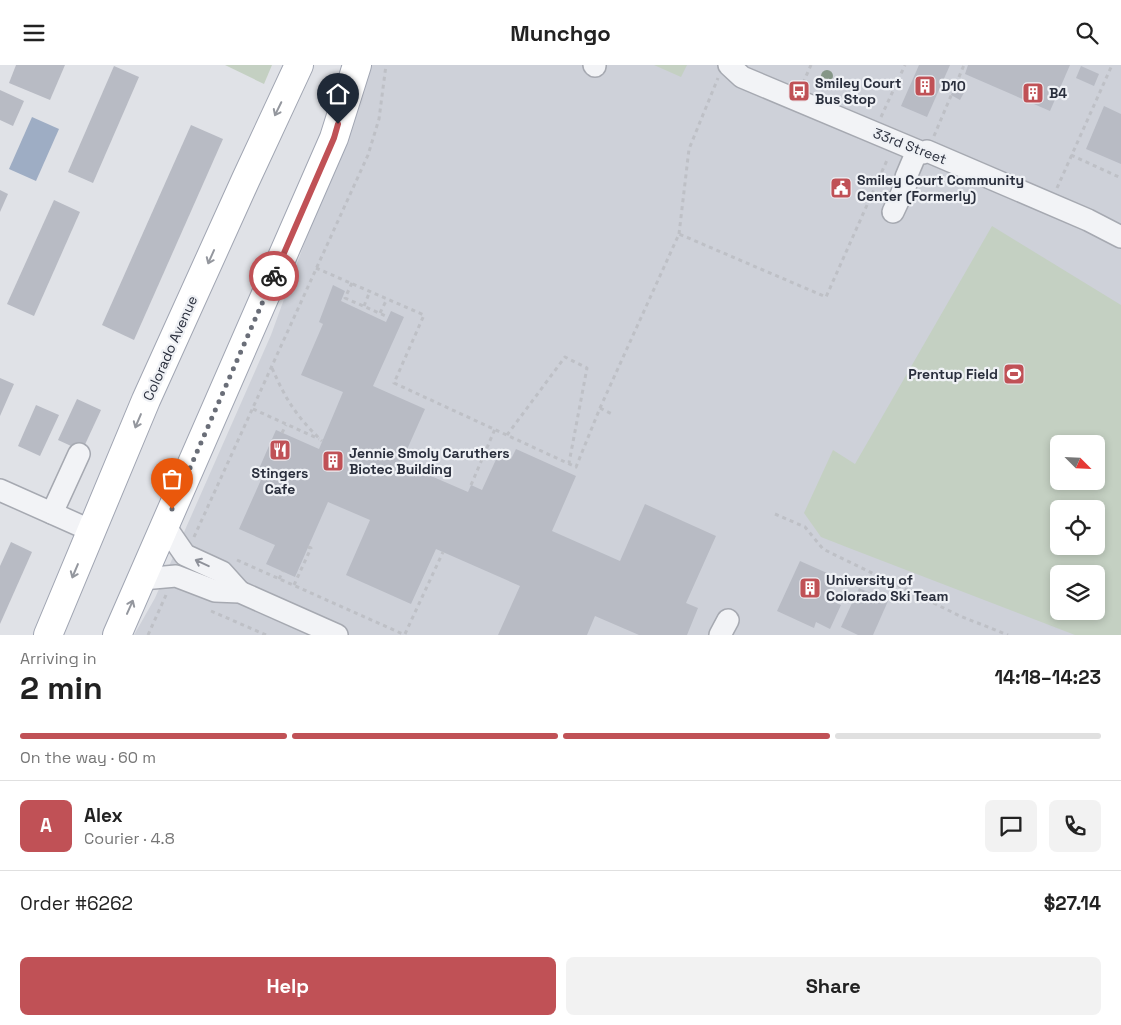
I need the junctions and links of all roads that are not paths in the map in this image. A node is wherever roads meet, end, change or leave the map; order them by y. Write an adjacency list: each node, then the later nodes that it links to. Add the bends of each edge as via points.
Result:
1 (299, 65): 11 (main road, Colorado Avenue, one-way to 11, via 146,400)
2 (357, 65): 10 (main road, via 334,138)
3 (724, 69): 4 (street, 33rd Street)
4 (922, 152): 5 (street, via 906,177 907,182); 6 (street, 33rd Street, via 1088,220)
5 (894, 212)
6 (1121, 237)
7 (79, 454): 9 (street)
8 (0, 490): 9 (street)
9 (52, 513): 11 (street)
10 (165, 526): 12 (main road); 13 (street, one-way to 10, via 222,572 185,555)
11 (92, 531): 14 (main road, Colorado Avenue, one-way to 14)
12 (142, 579): 13 (street, via 176,575 215,591); 15 (main road, one-way to 12)
13 (240, 592): 16 (street)
14 (48, 635)
15 (117, 635)
16 (337, 635)

